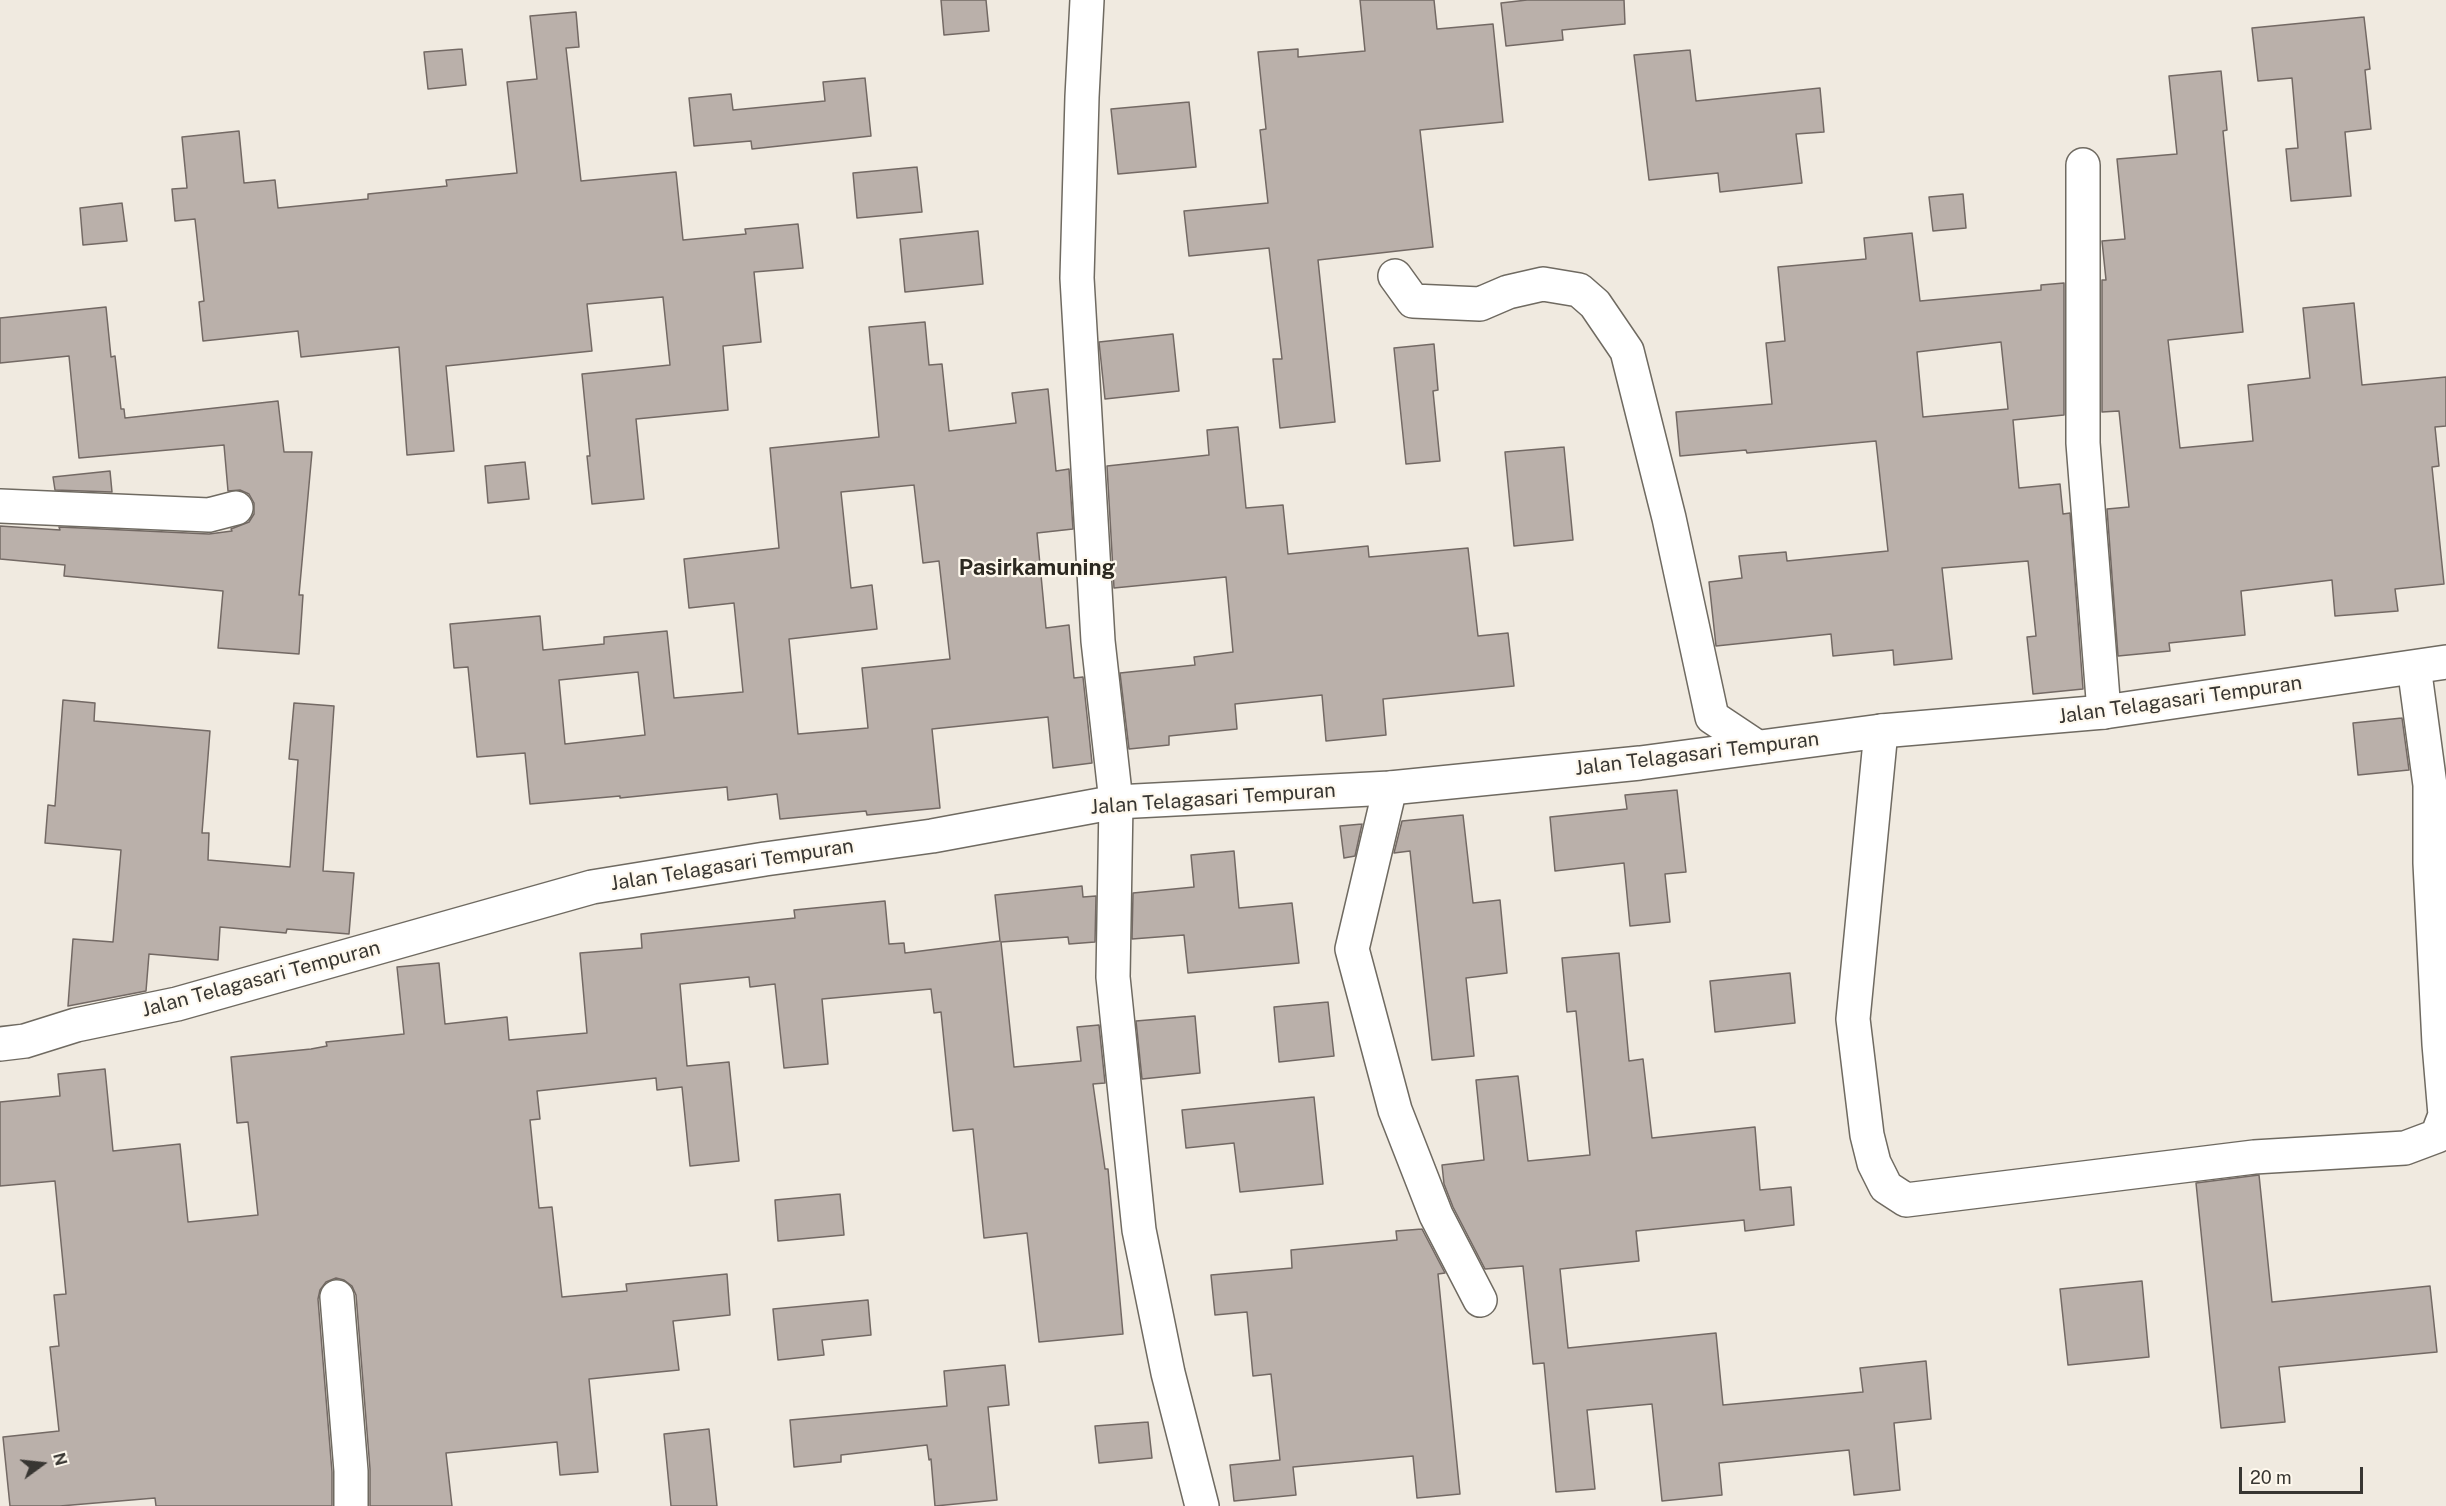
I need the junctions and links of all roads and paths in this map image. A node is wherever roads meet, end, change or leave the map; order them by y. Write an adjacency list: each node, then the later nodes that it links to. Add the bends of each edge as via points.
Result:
1 (1087, 0): 12 (street, via 1077,278 1098,641)
2 (2083, 165): 8 (street, via 2083,443)
3 (1395, 276): 10 (street, via 1413,301 1480,304 1543,284 1579,290 1595,304 1627,351 1669,518 1712,717)
4 (0, 506): 5 (street, via 209,515)
5 (236, 508)
6 (2446, 662): 8 (street, Jalan Telagasari Tempuran)
7 (2416, 681): 13 (street, via 2430,785 2430,863)
8 (2104, 712): 9 (street, Jalan Telagasari Tempuran)
9 (1881, 731): 10 (street, Jalan Telagasari Tempuran); 13 (street, via 1853,1019 1874,1163 1886,1186 1906,1200 2254,1157 2405,1148 2437,1136 2445,1115)
10 (1757, 747): 11 (street, Jalan Telagasari Tempuran)
11 (1390, 788): 12 (street, Jalan Telagasari Tempuran); 16 (street, via 1352,949 1395,1110 1436,1215)
12 (1116, 802): 14 (street, Jalan Telagasari Tempuran, via 932,836 592,887 177,1004); 18 (street, via 1113,977 1138,1230)
13 (2442, 1021)
14 (0, 1044)
15 (337, 1297): 17 (street)
16 (1480, 1300)
17 (351, 1506)
18 (1202, 1506)

